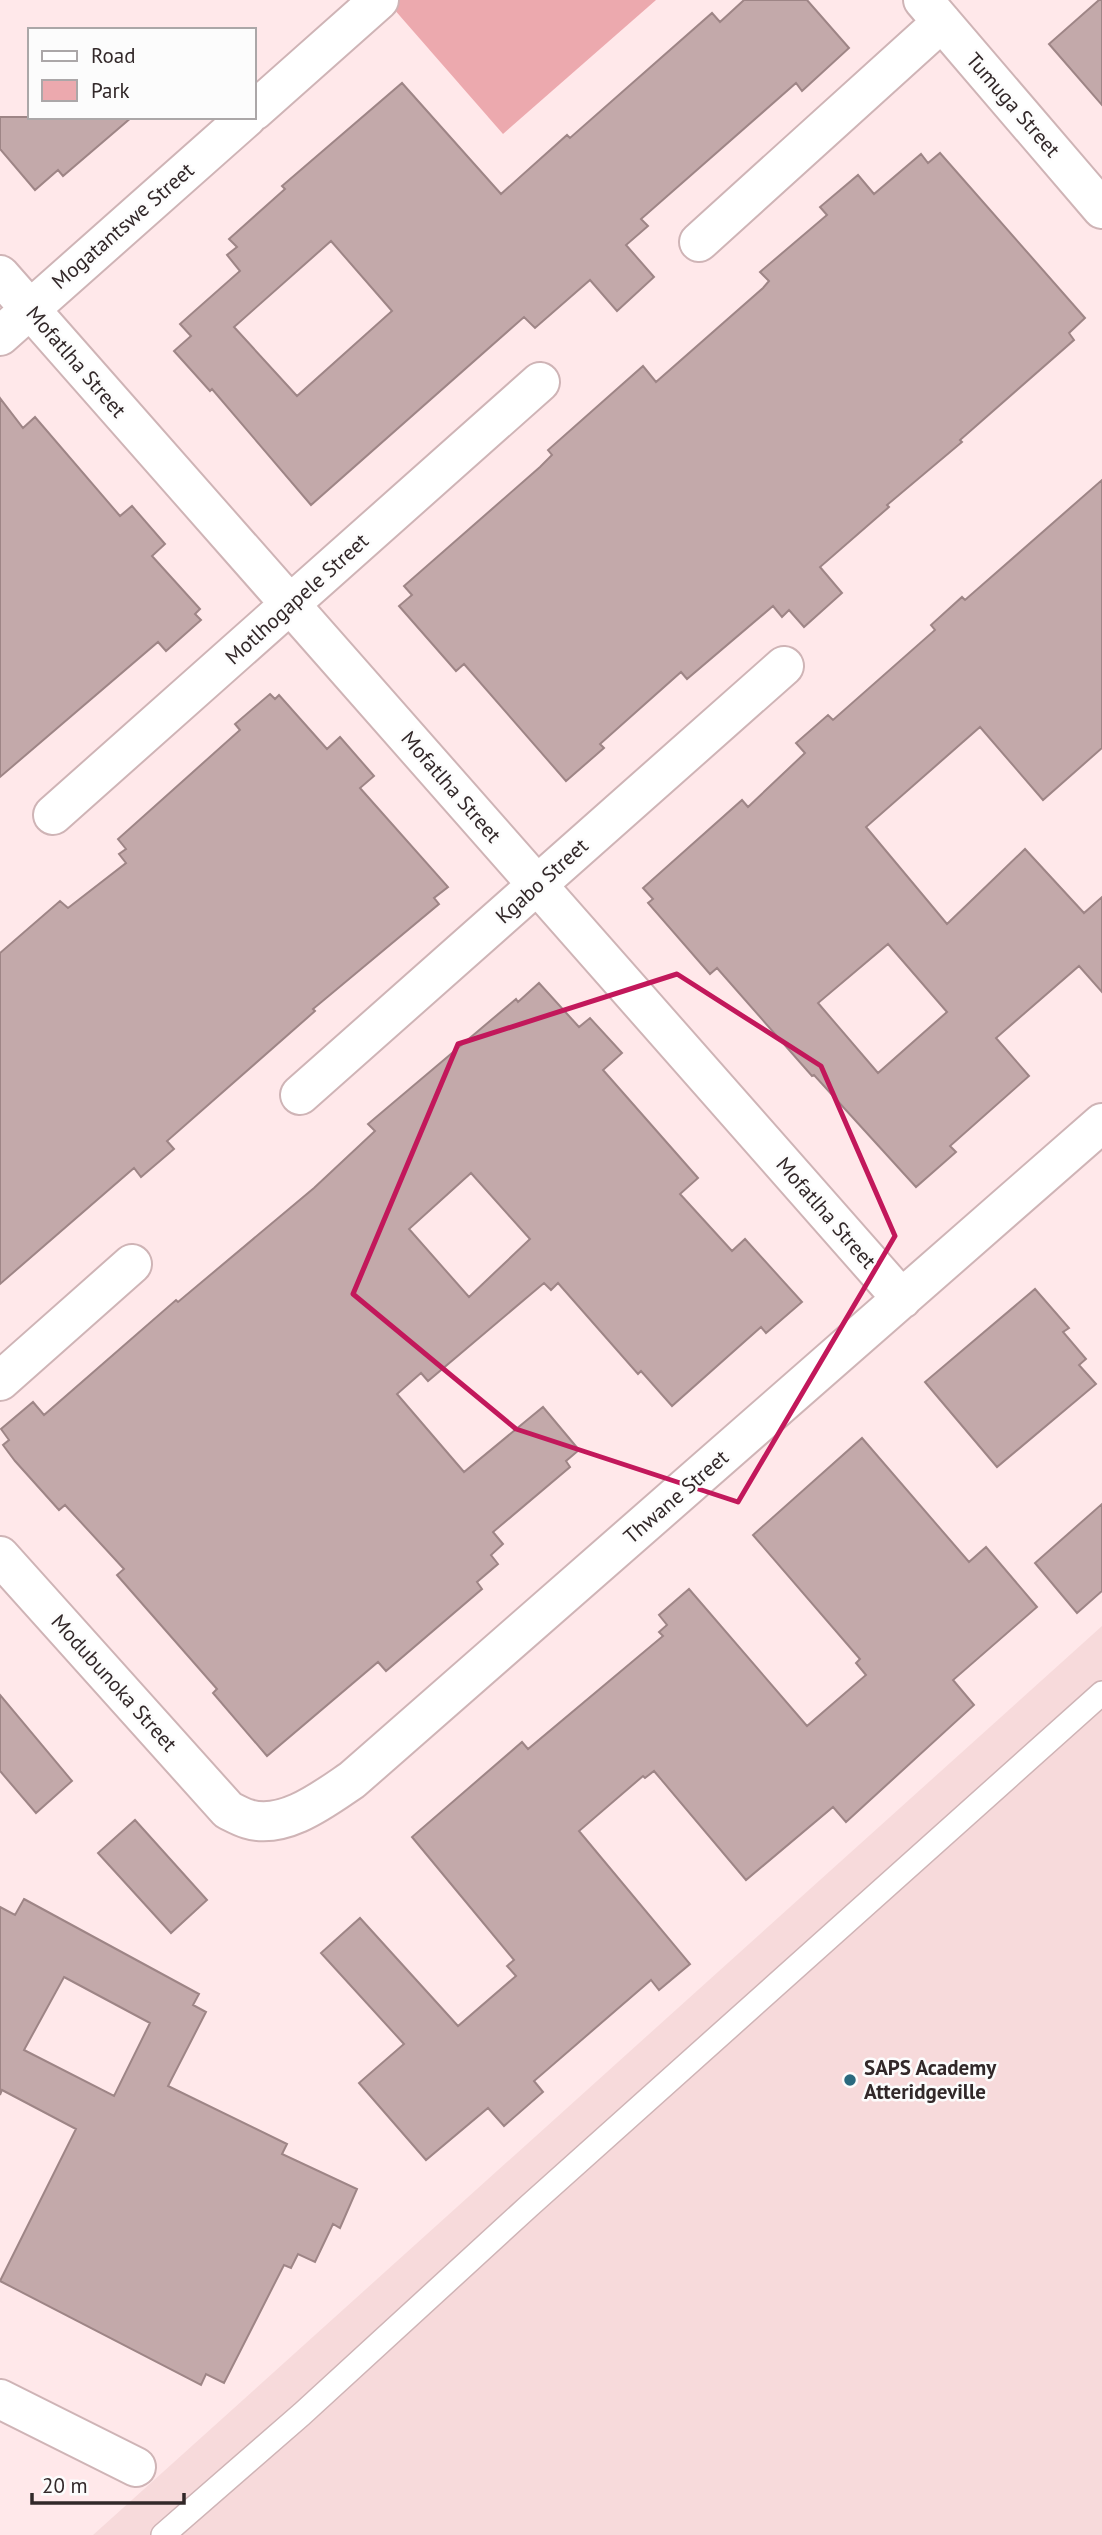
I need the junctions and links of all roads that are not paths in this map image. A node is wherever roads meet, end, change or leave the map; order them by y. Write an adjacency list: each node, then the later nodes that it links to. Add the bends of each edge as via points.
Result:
1 (379, 0): 3 (street)
2 (933, 11): 5 (street, Tumuga Street); 6 (street)
3 (256, 109)
4 (245, 119): 8 (street, Mogatantswe Street)
5 (1102, 209)
6 (699, 242)
7 (0, 275): 8 (street, Mofatlha Street)
8 (29, 310): 9 (street, Mogatantswe Street); 11 (street, Mofatlha Street)
9 (0, 336)
10 (540, 382): 11 (street, Motlhogapele Street)
11 (290, 605): 13 (street, Motlhogapele Street); 14 (street, Mofatlha Street)
12 (784, 666): 14 (street, Kgabo Street)
13 (53, 815)
14 (537, 885): 15 (street, Kgabo Street); 18 (street, Mofatlha Street)
15 (300, 1095)
16 (1102, 1123): 18 (street, Thwane Street)
17 (132, 1264): 19 (street)
18 (902, 1299): 22 (street, Thwane Street, via 352,1780 296,1814 267,1822 248,1820)
19 (0, 1381)
20 (0, 1556): 22 (street, Modubunoka Street)
21 (1102, 1692): 25 (lane)
22 (228, 1810)
23 (0, 2399): 24 (street)
24 (136, 2467)
25 (163, 2535)

